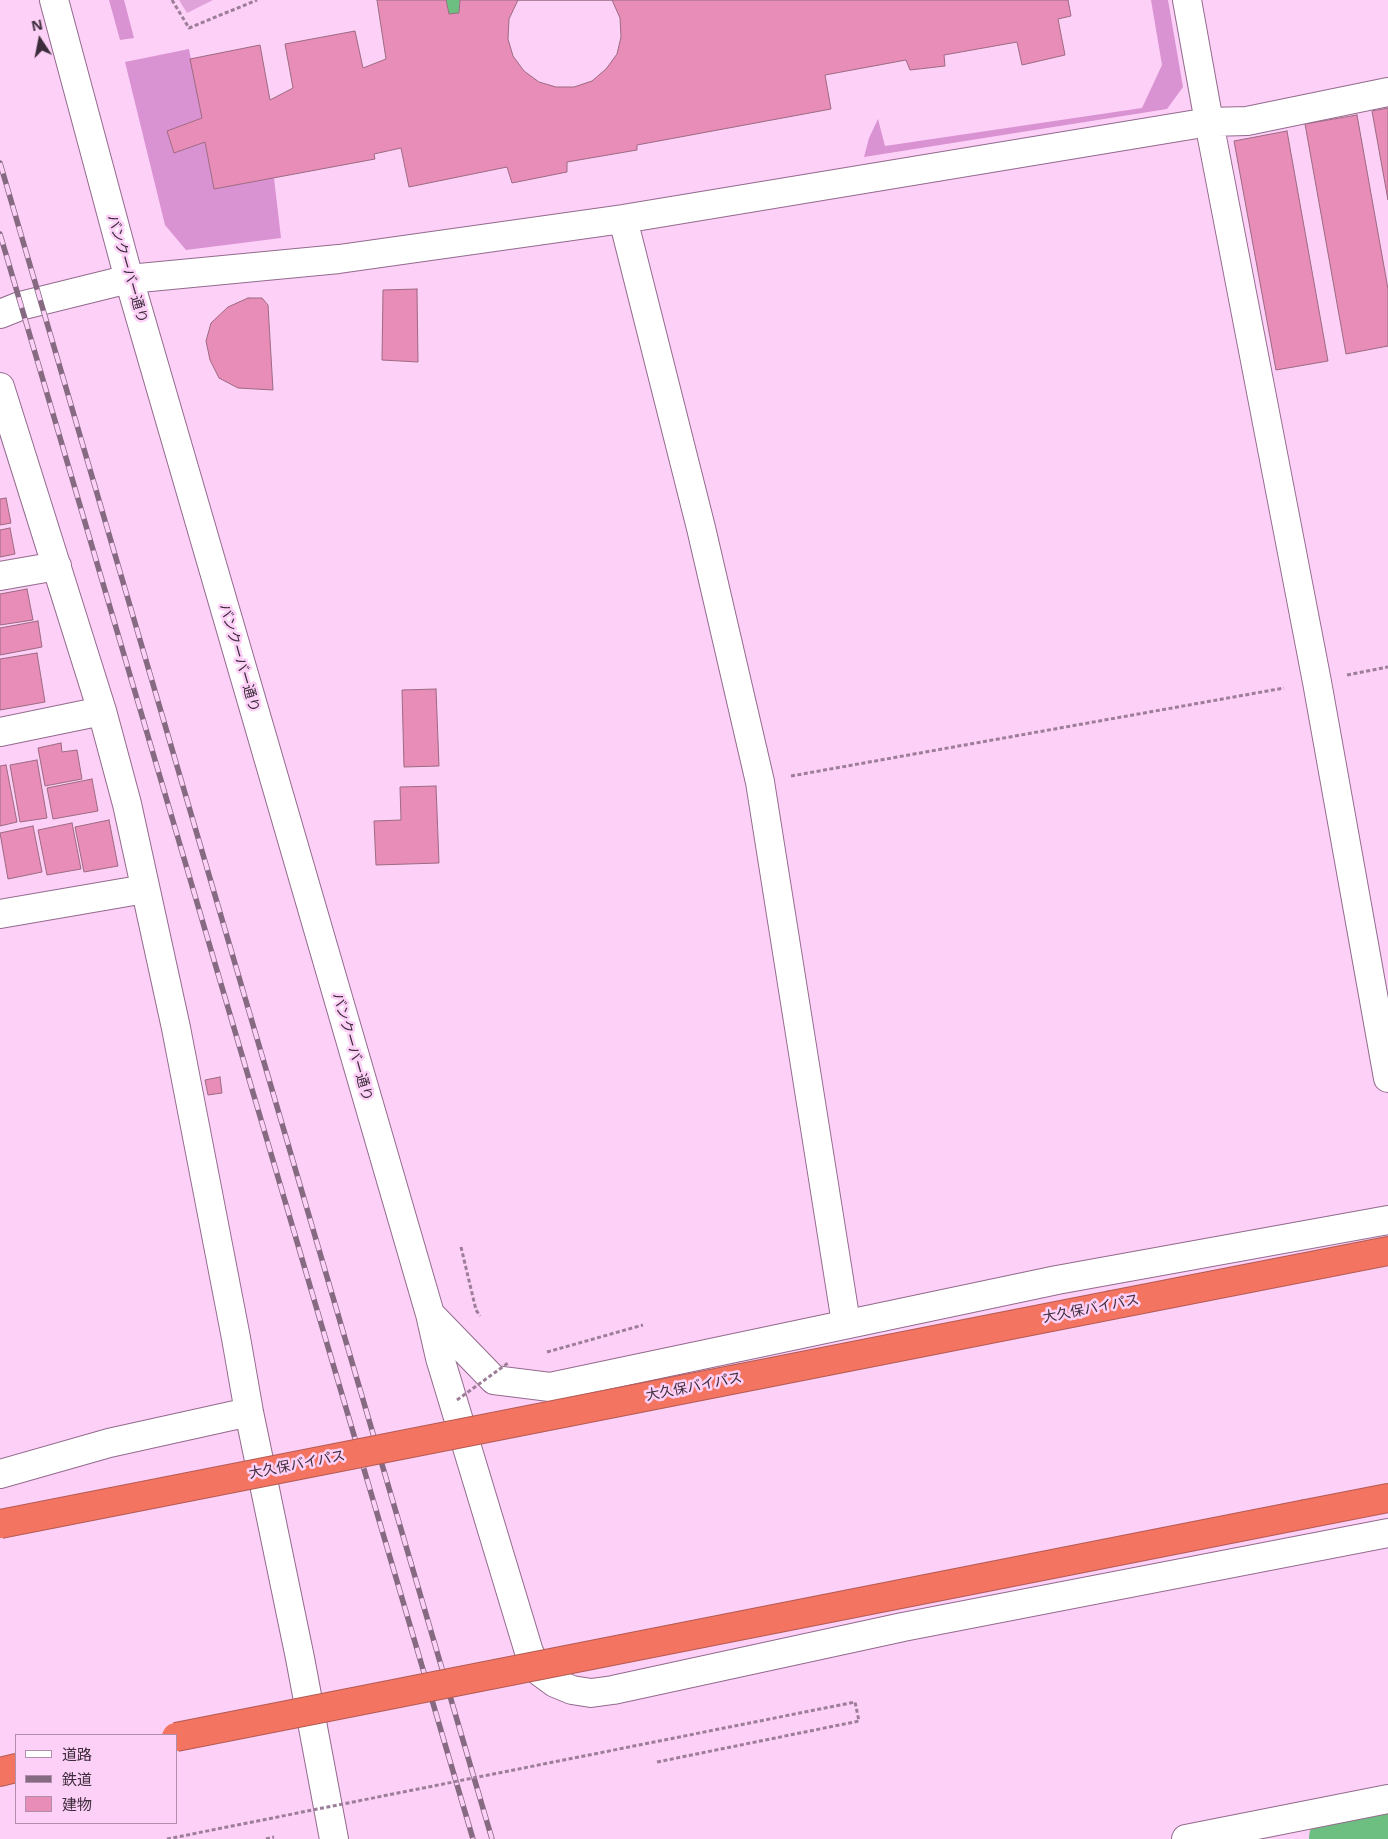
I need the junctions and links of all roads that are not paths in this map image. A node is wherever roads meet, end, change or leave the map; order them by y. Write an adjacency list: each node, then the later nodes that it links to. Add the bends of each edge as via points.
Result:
1 (54, 0): 6 (street, バンクーバー通り)
2 (1187, 0): 4 (street)
3 (1388, 92): 4 (street, via 1247,121)
4 (1209, 122): 5 (street); 15 (street, via 1317,682)
5 (623, 219): 6 (street, via 339,259); 19 (street, via 701,528 760,782)
6 (129, 279): 7 (street); 18 (street, バンクーバー通り)
7 (0, 314)
8 (2, 402): 9 (street)
9 (57, 566): 10 (street); 11 (street)
10 (0, 576)
11 (102, 711): 12 (street); 13 (street)
12 (0, 732)
13 (145, 889): 14 (street); 20 (street, via 176,1028)
14 (0, 914)
15 (1388, 1078)
16 (1388, 1220): 19 (street, via 1057,1280)
17 (1388, 1251): 23 (highway, 大久保バイパス, bridge)
18 (430, 1314): 19 (street, via 494,1380 550,1386); 24 (street, バンクーバー通り, via 440,1358 529,1652 540,1672 572,1690 591,1693 614,1690 903,1627)
19 (846, 1324)
20 (249, 1412): 21 (street, via 109,1443); 29 (street)
21 (0, 1474)
22 (1388, 1498): 25 (highway, bridge)
23 (0, 1524)
24 (1388, 1533)
25 (178, 1737)
26 (15, 1768): 27 (highway)
27 (0, 1772)
28 (1388, 1799): 30 (street)
29 (334, 1839)
30 (1186, 1839)

